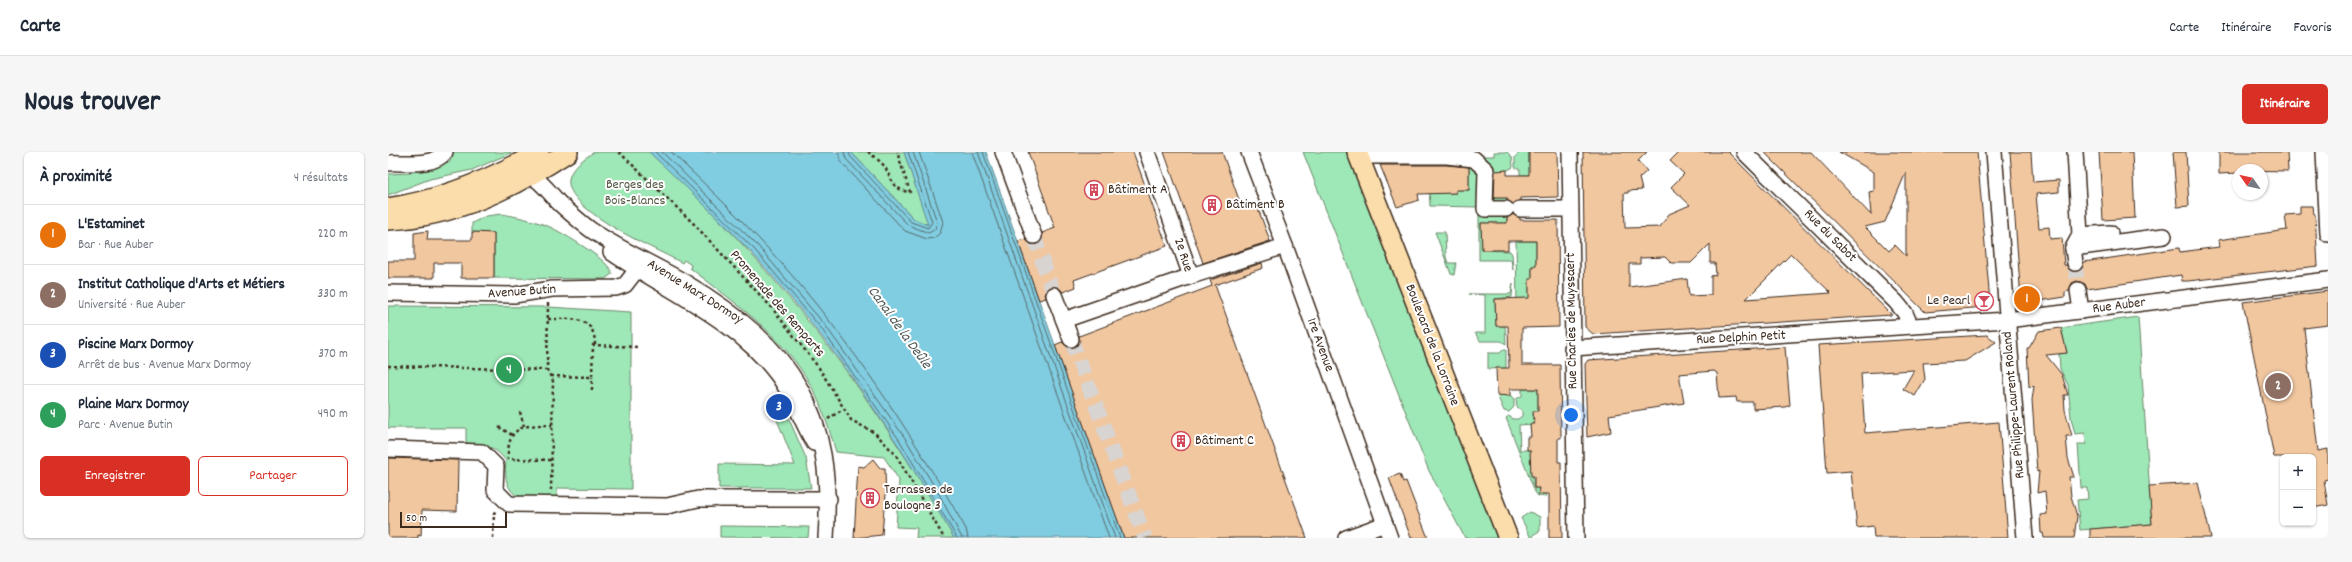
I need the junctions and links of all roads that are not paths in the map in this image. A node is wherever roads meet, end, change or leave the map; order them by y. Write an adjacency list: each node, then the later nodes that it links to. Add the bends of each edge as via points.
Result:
1 (445, 152): 14 (street, via 441,158 431,161)
2 (568, 152): 13 (main road)
3 (1003, 152): 20 (street)
4 (1147, 152): 26 (street, 2e Rue)
5 (1249, 152): 23 (street, 1re Avenue)
6 (1570, 152): 16 (street, Rue Charles de Muyssaert)
7 (1744, 152): 34 (street, Rue du Sabot, via 1896,302)
8 (1994, 152): 33 (street, Rue Philippe-Laurent Roland)
9 (2076, 152): 22 (street)
10 (2324, 152): 19 (street)
11 (1358, 154): 12 (street); 43 (main road, Boulevard de la Lorraine)
12 (1450, 154): 16 (street, via 1483,165 1486,170 1485,209)
13 (532, 162): 15 (main road, via 453,192); 17 (main road, via 465,206); 25 (street, Avenue Marx Dormoy, via 535,189 541,198 562,217)
14 (388, 163)
15 (388, 208)
16 (1570, 209): 36 (street, Rue Charles de Muyssaert)
17 (388, 220)
18 (2110, 233): 22 (street)
19 (2328, 234)
20 (1034, 236)
21 (2164, 236): 22 (street)
22 (2076, 242): 24 (street)
23 (1285, 246): 26 (street); 39 (street, 1re Avenue)
24 (2075, 263)
25 (641, 265): 29 (street, Avenue Butin, via 625,285 616,288 548,290 514,295); 38 (street, Avenue Marx Dormoy, via 708,296 747,324 787,367 804,395 820,436)
26 (1191, 276): 32 (street, 2e Rue)
27 (2328, 280): 31 (street, Rue Auber)
28 (2078, 290): 31 (street)
29 (388, 293)
30 (1054, 295): 32 (street)
31 (2081, 311): 33 (street, Rue Auber)
32 (1064, 320): 35 (street)
33 (2007, 320): 34 (street, Rue Auber); 45 (street, Rue Philippe-Laurent Roland)
34 (1910, 325): 36 (street, Rue Delphin Petit)
35 (1071, 339)
36 (1572, 348): 44 (street, Rue Charles de Muyssaert)
37 (388, 450): 38 (street, via 482,452 496,466 495,490 509,504 667,506 698,499)
38 (829, 499): 40 (street, Avenue Marx Dormoy)
39 (1385, 524): 41 (street); 42 (street, 1re Avenue)
40 (826, 538)
41 (1346, 538)
42 (1390, 538)
43 (1508, 538)
44 (1576, 538)
45 (2025, 538)

